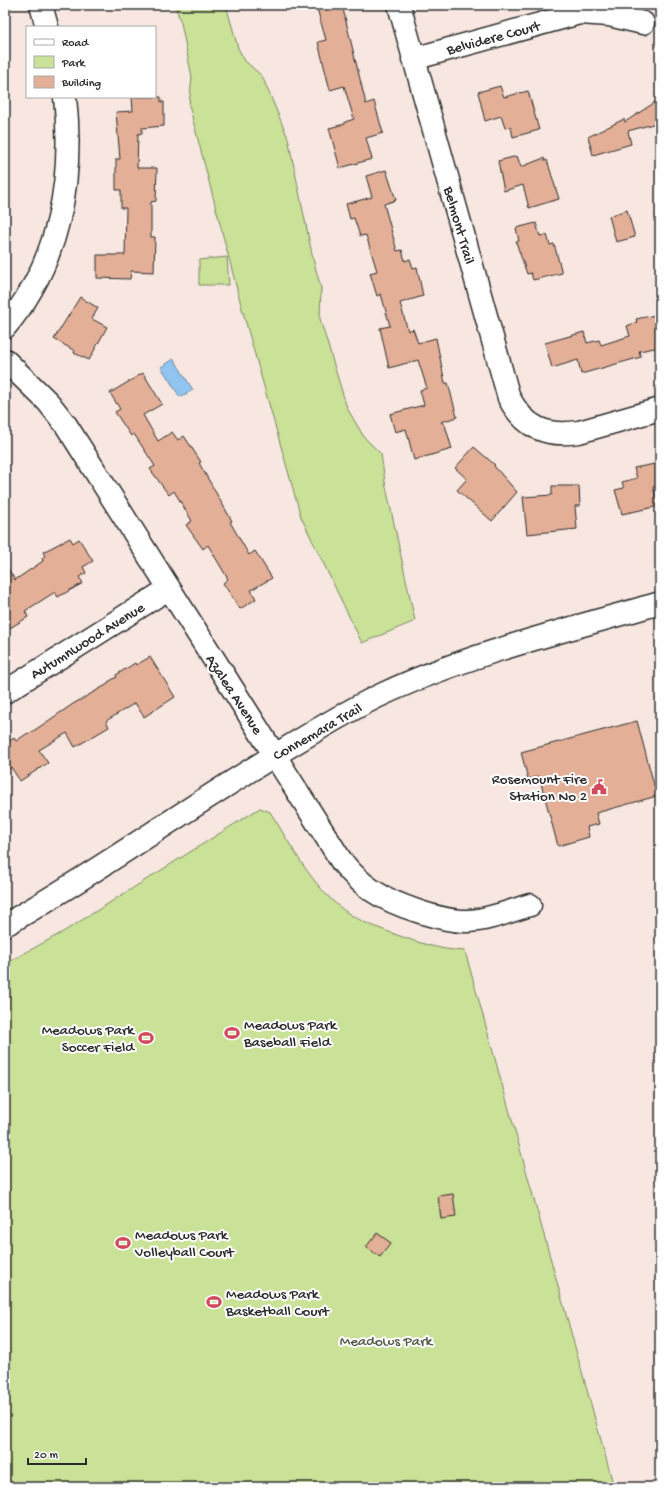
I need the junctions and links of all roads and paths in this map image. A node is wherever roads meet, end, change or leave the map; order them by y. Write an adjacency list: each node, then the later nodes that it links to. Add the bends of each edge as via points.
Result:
1 (40, 5): 4 (street)
2 (398, 5): 5 (street, Belmont Trail)
3 (643, 22): 5 (street, Belvidere Court, via 610,15 580,13)
4 (47, 26)
5 (413, 59): 9 (street, Belmont Trail, via 509,398 522,418 530,425 543,430 556,433 579,432)
6 (64, 98): 7 (street, via 68,160 66,190 60,219 43,267)
7 (5, 327)
8 (5, 360): 10 (street, Azalea Avenue, via 48,402 66,425)
9 (660, 409)
10 (168, 589): 12 (street, Autumnwood Avenue); 13 (street, Azalea Avenue)
11 (660, 603): 13 (street, Connemara Trail, via 518,643 445,668 382,694)
12 (5, 692)
13 (274, 755): 14 (street, Azalea Avenue, via 342,862 350,872 389,900 432,916 468,921); 15 (street, Connemara Trail, via 58,894)
14 (530, 905)
15 (5, 925)

